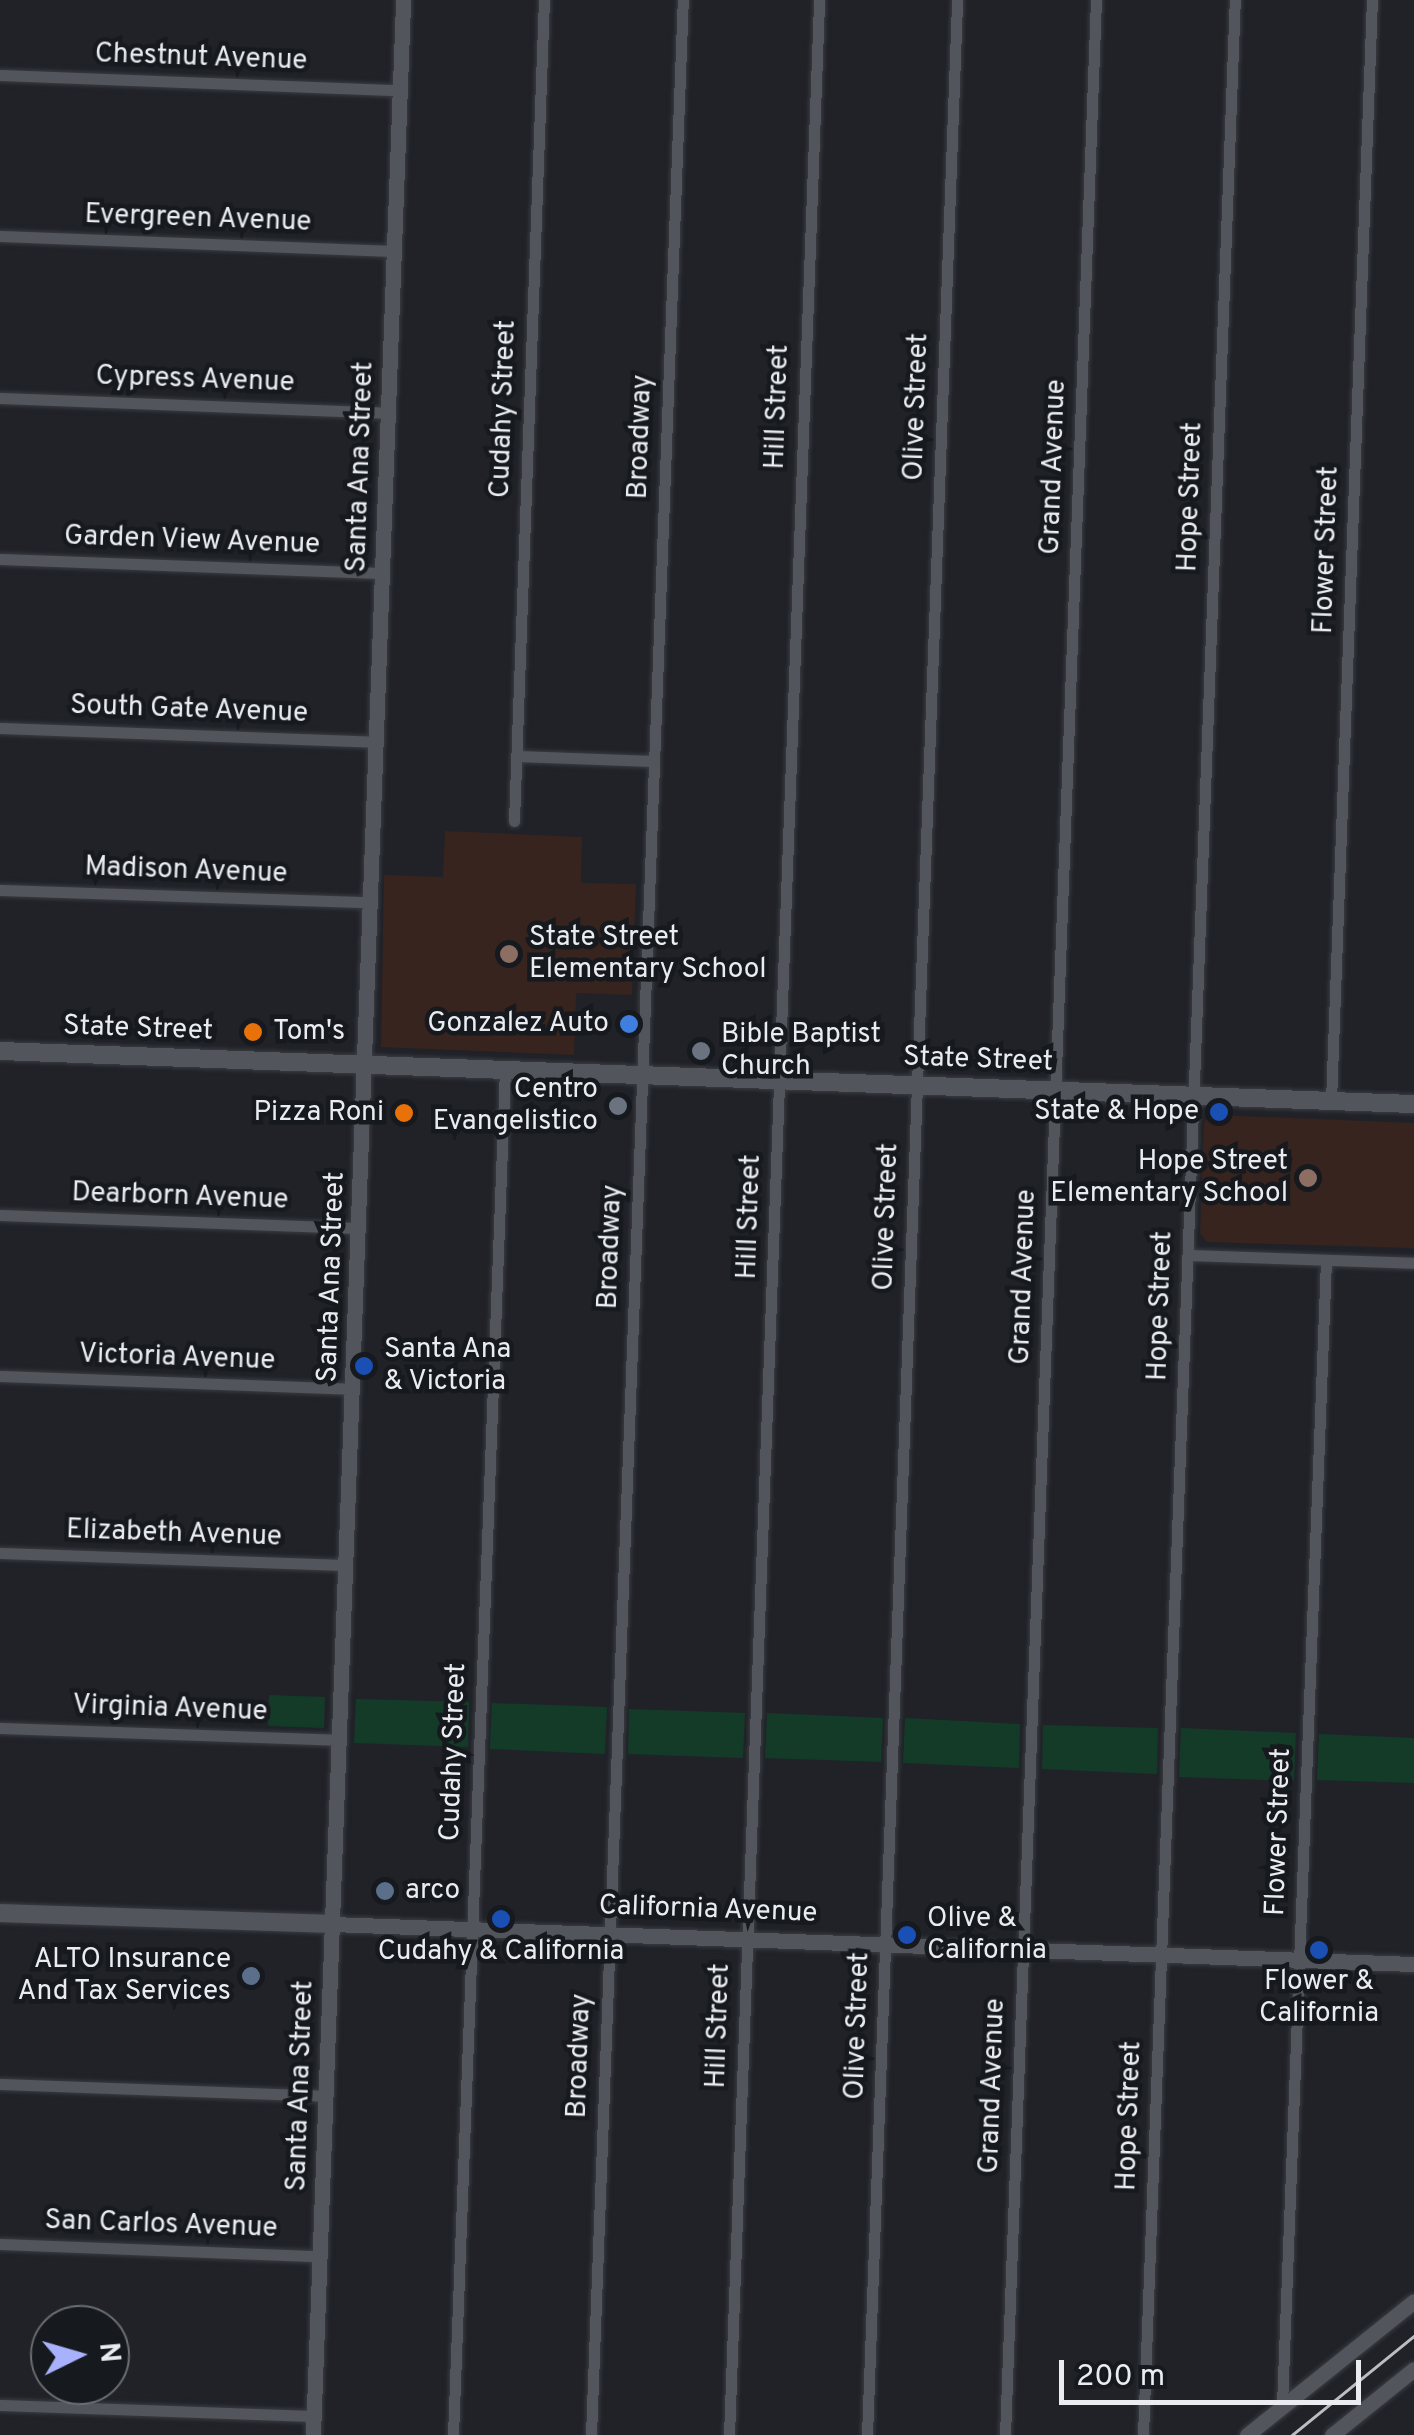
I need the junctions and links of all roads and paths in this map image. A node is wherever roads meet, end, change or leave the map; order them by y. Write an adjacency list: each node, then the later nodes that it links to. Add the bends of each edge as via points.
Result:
1 (403, 0): 10 (street, Santa Ana Street)
2 (544, 0): 19 (street, Cudahy Street)
3 (683, 0): 20 (street, Broadway)
4 (818, 0): 28 (street, Hill Street)
5 (956, 0): 29 (street, Olive Street)
6 (1096, 0): 30 (street, Grand Avenue)
7 (1235, 0): 31 (street, Hope Street)
8 (1372, 0): 32 (street, Flower Street)
9 (0, 76): 10 (street, Chestnut Avenue)
10 (400, 90): 12 (street, Santa Ana Street)
11 (0, 236): 12 (street, Evergreen Avenue)
12 (394, 251): 14 (street, Santa Ana Street)
13 (0, 398): 14 (street, Cypress Avenue)
14 (388, 413): 16 (street, Santa Ana Street)
15 (0, 558): 16 (street, Garden View Avenue)
16 (382, 573): 18 (street, Santa Ana Street)
17 (0, 728): 18 (street, South Gate Avenue)
18 (376, 742): 23 (street, Santa Ana Street)
19 (516, 756): 20 (street); 21 (street, Cudahy Street)
20 (654, 761): 27 (street, Broadway)
21 (514, 821)
22 (0, 890): 23 (street, Madison Avenue)
23 (370, 902): 25 (street, Santa Ana Street)
24 (0, 1052): 25 (main road, State Street)
25 (365, 1065): 26 (main road, State Street); 35 (street, Santa Ana Street)
26 (505, 1070): 27 (main road, State Street); 47 (street, Cudahy Street)
27 (642, 1075): 28 (main road, State Street); 48 (street, Broadway)
28 (781, 1080): 29 (main road, State Street); 49 (street, Hill Street)
29 (917, 1086): 30 (main road, State Street); 50 (street, Olive Street)
30 (1056, 1091): 31 (main road, State Street); 51 (street, Grand Avenue)
31 (1193, 1096): 32 (main road, State Street); 36 (street, Hope Street)
32 (1331, 1101): 33 (main road, State Street)
33 (1414, 1104)
34 (0, 1215): 35 (street, Dearborn Avenue)
35 (358, 1228): 40 (street, Santa Ana Street)
36 (1188, 1255): 37 (street); 52 (street, Hope Street)
37 (1326, 1260): 38 (street); 53 (street, Flower Street)
38 (1414, 1263)
39 (0, 1376): 40 (street, Victoria Avenue)
40 (352, 1389): 42 (street, Santa Ana Street)
41 (0, 1552): 42 (street, Elizabeth Avenue)
42 (346, 1564): 44 (street, Santa Ana Street)
43 (0, 1728): 44 (street, Virginia Avenue)
44 (339, 1740): 46 (street, Santa Ana Street)
45 (0, 1913): 46 (main road, California Avenue)
46 (332, 1924): 47 (street, California Avenue); 56 (street, Santa Ana Street)
47 (472, 1929): 48 (street, California Avenue); 65 (street, Cudahy Street)
48 (610, 1934): 49 (street, California Avenue); 66 (street, Broadway)
49 (747, 1939): 50 (street, California Avenue); 67 (street, Hill Street)
50 (886, 1944): 51 (street, California Avenue); 68 (street, Olive Street)
51 (1023, 1949): 52 (street, California Avenue); 69 (street, Grand Avenue)
52 (1161, 1954): 53 (street, California Avenue); 70 (street, Hope Street)
53 (1299, 1959): 54 (street, California Avenue); 62 (street, Flower Street)
54 (1414, 1964)
55 (0, 2084): 56 (street)
56 (325, 2096): 58 (street, Santa Ana Street)
57 (0, 2244): 58 (street, San Carlos Avenue)
58 (319, 2256): 63 (street, Santa Ana Street)
59 (1414, 2301): 62 (street)
60 (1414, 2369): 72 (street)
61 (0, 2405): 63 (street)
62 (1282, 2405): 71 (street)
63 (314, 2416): 64 (street, Santa Ana Street)
64 (313, 2435)
65 (453, 2435)
66 (591, 2435)
67 (729, 2435)
68 (867, 2435)
69 (1005, 2435)
70 (1143, 2435)
71 (1248, 2435)
72 (1332, 2435)

